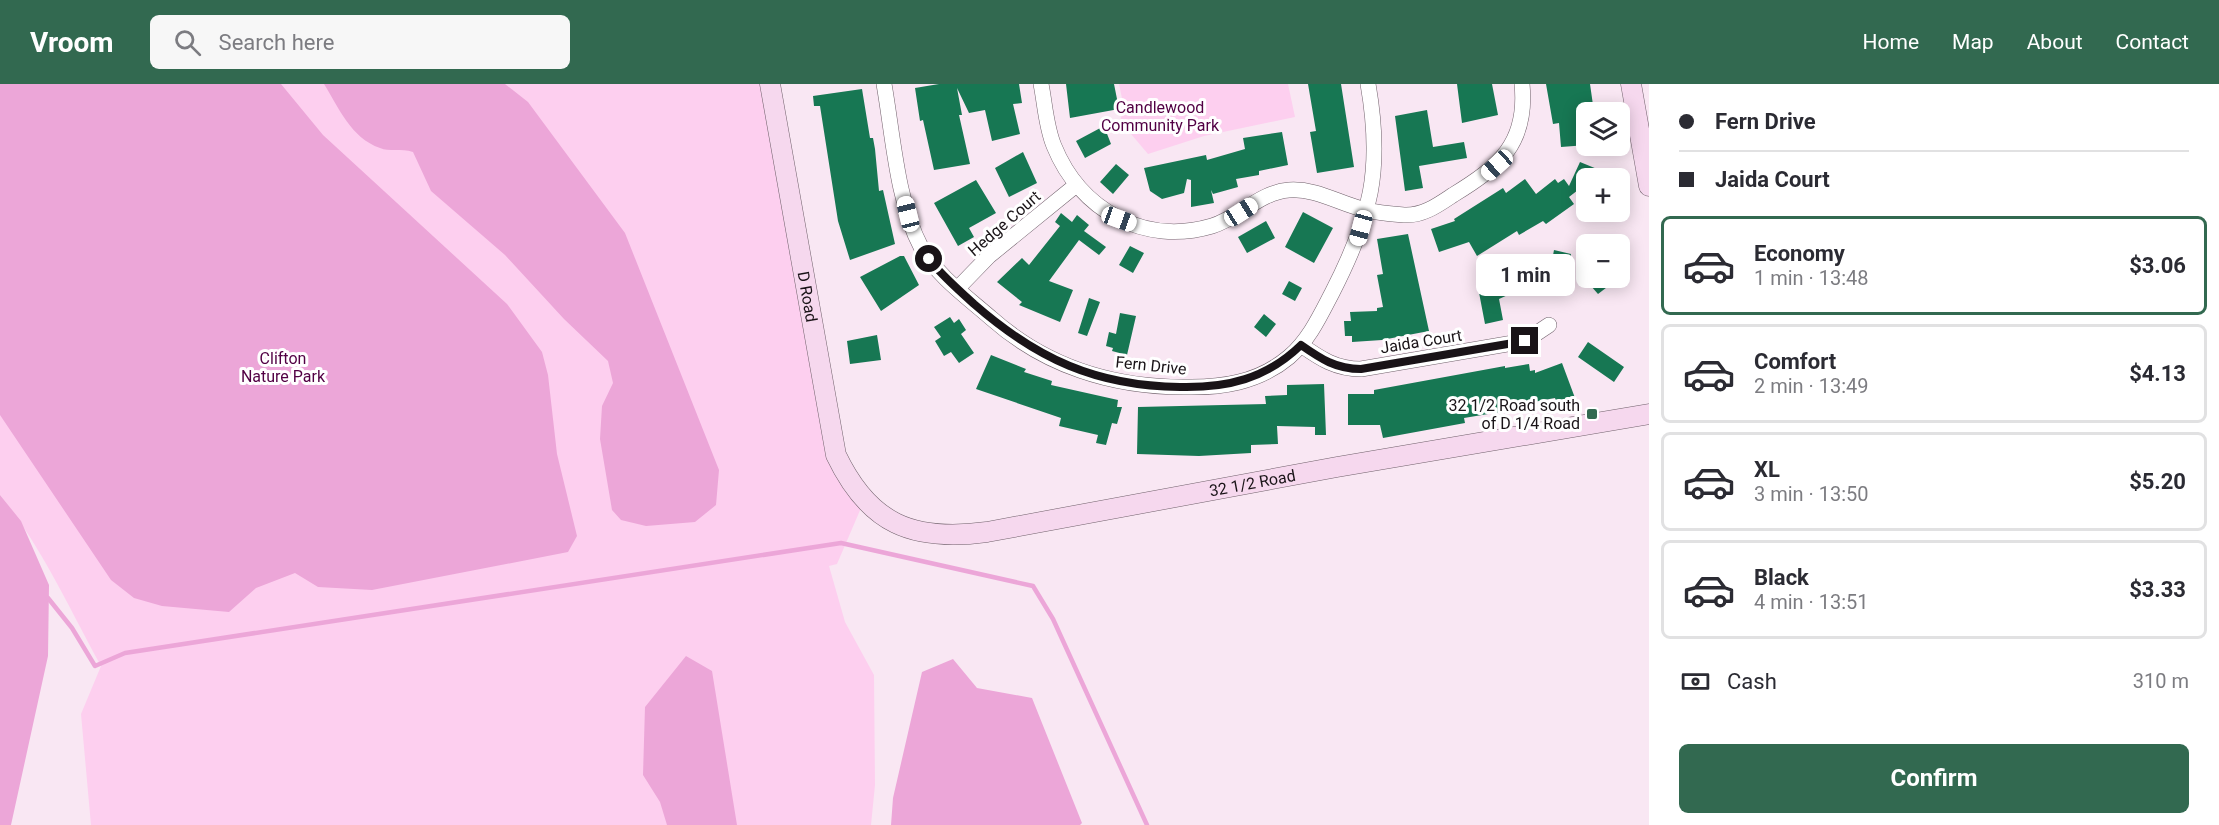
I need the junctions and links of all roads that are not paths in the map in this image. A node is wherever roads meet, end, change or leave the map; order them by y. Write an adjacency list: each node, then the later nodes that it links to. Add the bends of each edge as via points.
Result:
1 (770, 84): 14 (street, D Road, via 836,455 849,483)
2 (884, 84): 10 (street, Fern Drive, via 912,229 937,269)
3 (1041, 84): 7 (street, via 1053,145)
4 (1368, 84): 9 (street, Fern Drive, via 1376,148)
5 (1522, 84): 9 (street, via 1519,128 1506,154 1486,175 1425,211 1402,215)
6 (1631, 84): 8 (street)
7 (1075, 186): 9 (street, via 1119,219 1169,232 1214,226 1279,191 1300,189 1319,193); 10 (street, Hedge Court, via 989,256)
8 (1649, 186)
9 (1366, 210): 12 (street, Fern Drive, via 1356,246 1320,318)
10 (957, 289): 12 (street, Fern Drive, via 1030,348 1071,368 1132,385 1205,388 1241,383 1275,367)
11 (1549, 326): 12 (street, Jaida Court, via 1525,341 1361,369 1345,369 1326,362)
12 (1301, 345)
13 (1649, 414): 14 (street, 32 1/2 Road, via 962,536 936,536 905,528)
14 (864, 501)

